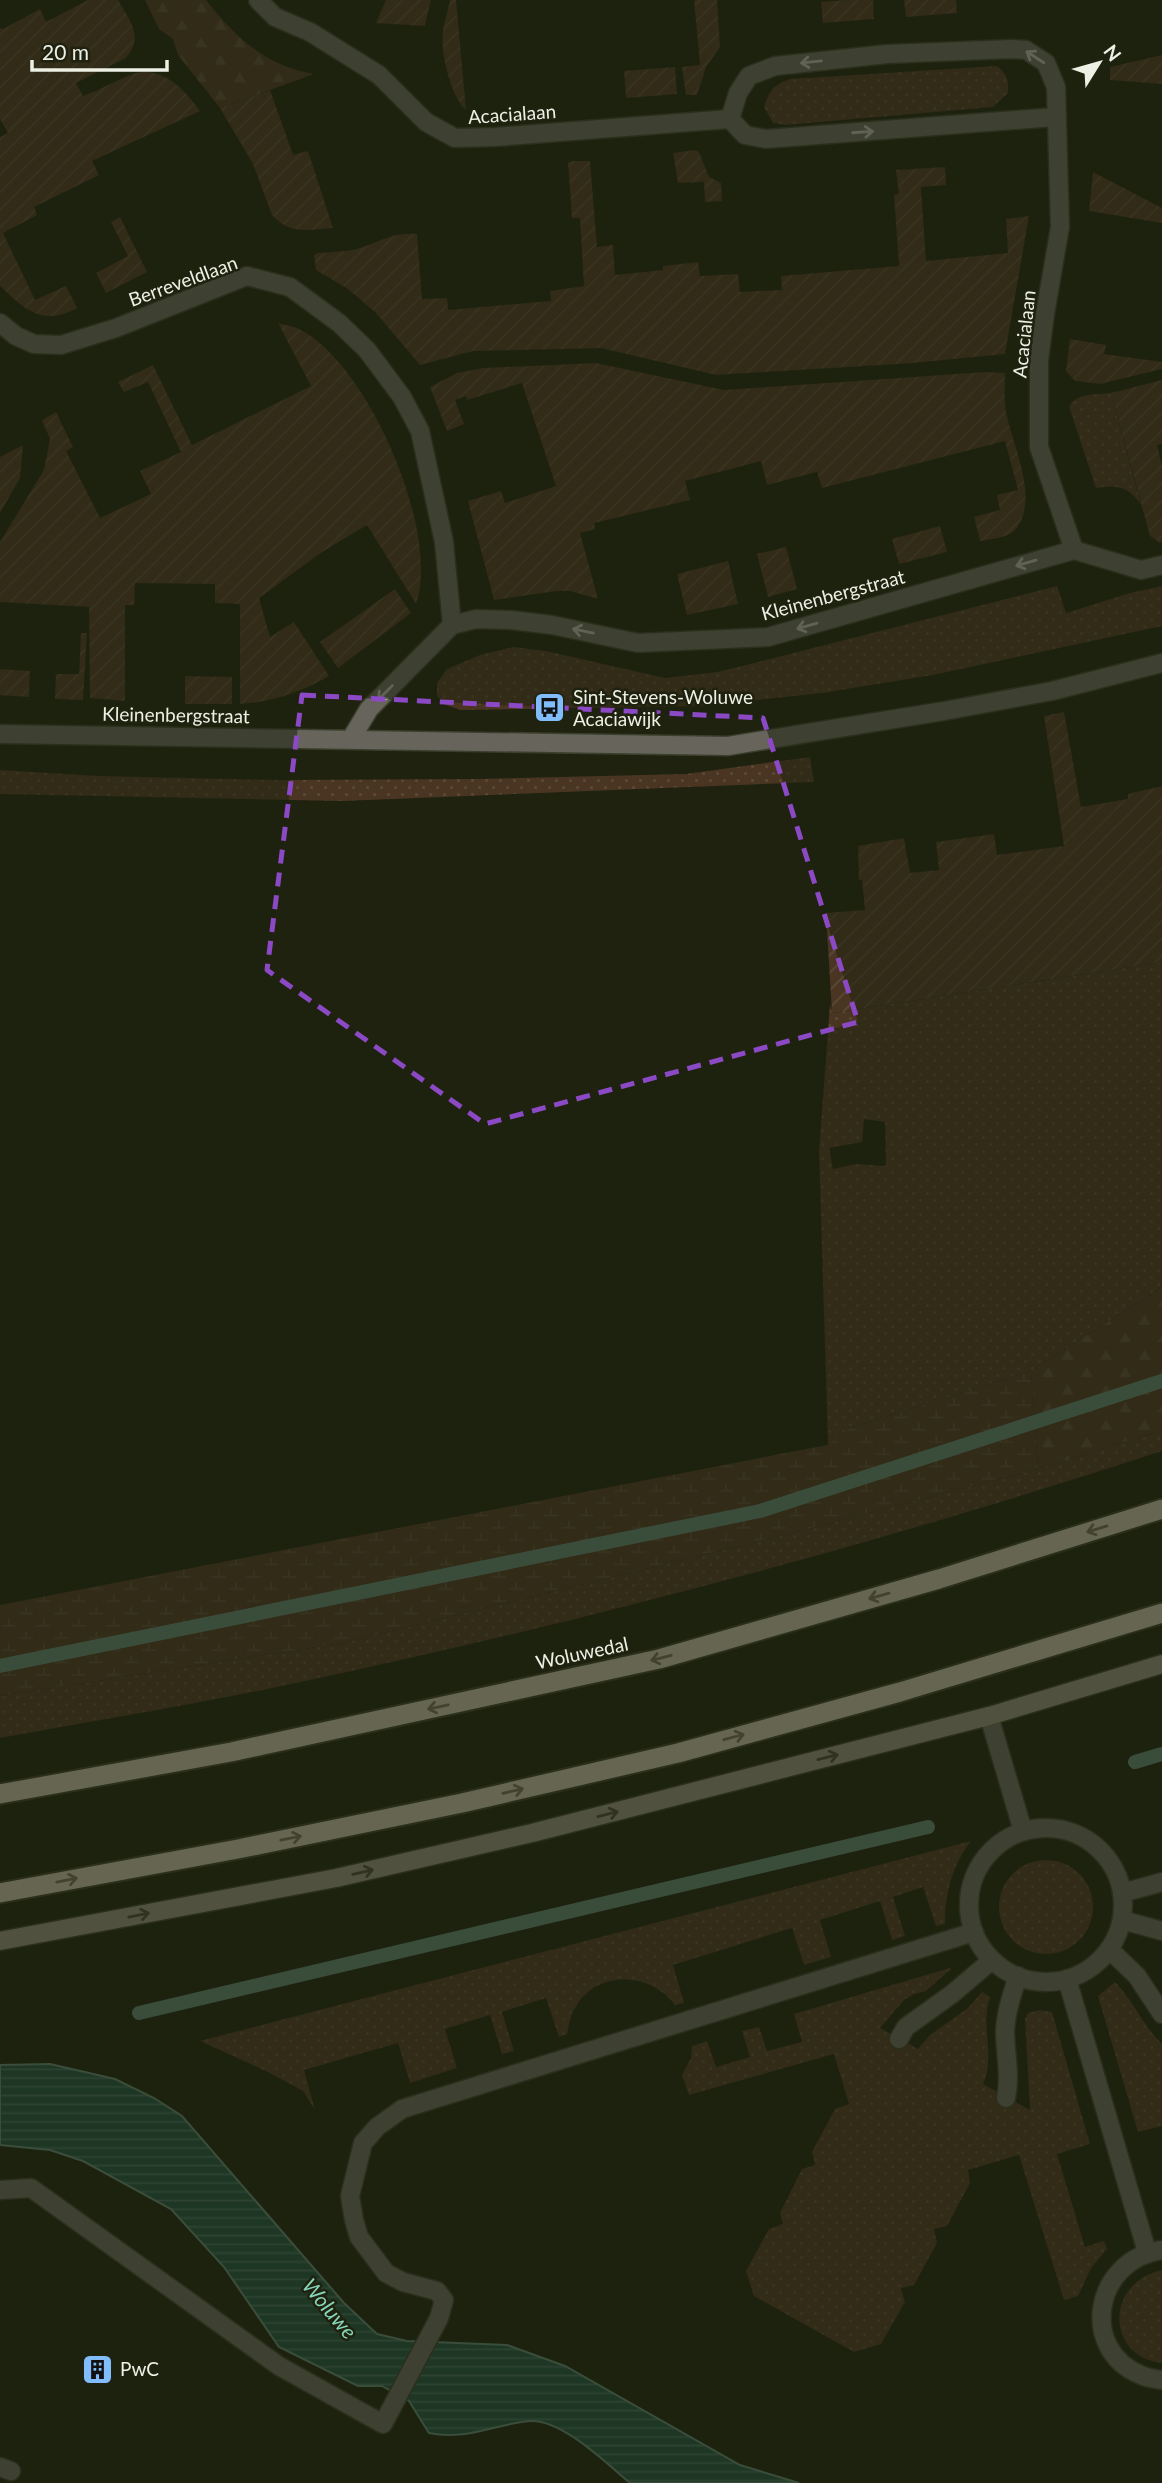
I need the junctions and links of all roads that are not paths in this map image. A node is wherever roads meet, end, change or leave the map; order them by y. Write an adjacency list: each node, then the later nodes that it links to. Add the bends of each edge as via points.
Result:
1 (258, 0): 3 (street, Acacialaan, via 275,18 310,32 379,75 426,122 455,138)
2 (1055, 117): 3 (street, one-way to 2, via 745,135 766,139); 3 (street, Acacialaan, one-way to 3, via 1056,87 1046,63 1026,50 1012,49 887,54 775,66 749,76); 5 (street, Acacialaan, via 1060,227 1039,360 1039,447)
3 (730, 119)
4 (0, 323): 7 (street, Berreveldlaan, via 34,344 61,345 247,276 289,287 368,350 420,431 444,542)
5 (1074, 550): 6 (street, via 1140,570); 7 (street, Kleinenbergstraat, one-way to 7, via 768,637 638,643 511,620)
6 (1162, 565)
7 (452, 625): 10 (street, one-way to 10, via 369,709)
8 (1162, 663): 10 (street, Kleinenbergstraat, via 1052,691 727,746)
9 (0, 734): 10 (street, Kleinenbergstraat)
10 (351, 739)
11 (1162, 1509): 15 (highway, Woluwedal, one-way to 15, via 659,1659 231,1752)
12 (1162, 1613): 18 (highway, one-way to 12, via 462,1803 678,1753)
13 (1162, 1664): 14 (main road)
14 (989, 1716): 16 (street); 23 (main road, one-way to 14, via 389,1866)
15 (0, 1794)
16 (1023, 1831): 19 (street, via 1049,1828 1075,1833 1098,1847 1114,1868); 22 (street, via 1001,1842 983,1860 969,1907)
17 (1162, 1882): 19 (street)
18 (0, 1893)
19 (1122, 1893): 20 (street)
20 (1122, 1920): 21 (street); 24 (street)
21 (1162, 1931)
22 (974, 1932): 25 (street); 31 (street, via 402,2109 377,2127 363,2143 350,2196 359,2237 386,2273 437,2291 444,2301 383,2424 279,2366 32,2188)
23 (0, 1941)
24 (1109, 1949): 27 (street, via 1098,1962); 28 (street, via 1137,1976)
25 (992, 1960): 26 (street); 29 (street, via 906,2027)
26 (1018, 1976): 27 (street); 30 (street, via 1005,2031)
27 (1067, 1979): 32 (street)
28 (1162, 2014)
29 (900, 2039)
30 (1006, 2098)
31 (0, 2190)
32 (1155, 2251): 33 (street, via 1127,2263 1112,2279 1103,2300 1102,2322 1108,2344 1121,2362 1139,2375)
33 (1162, 2380)

